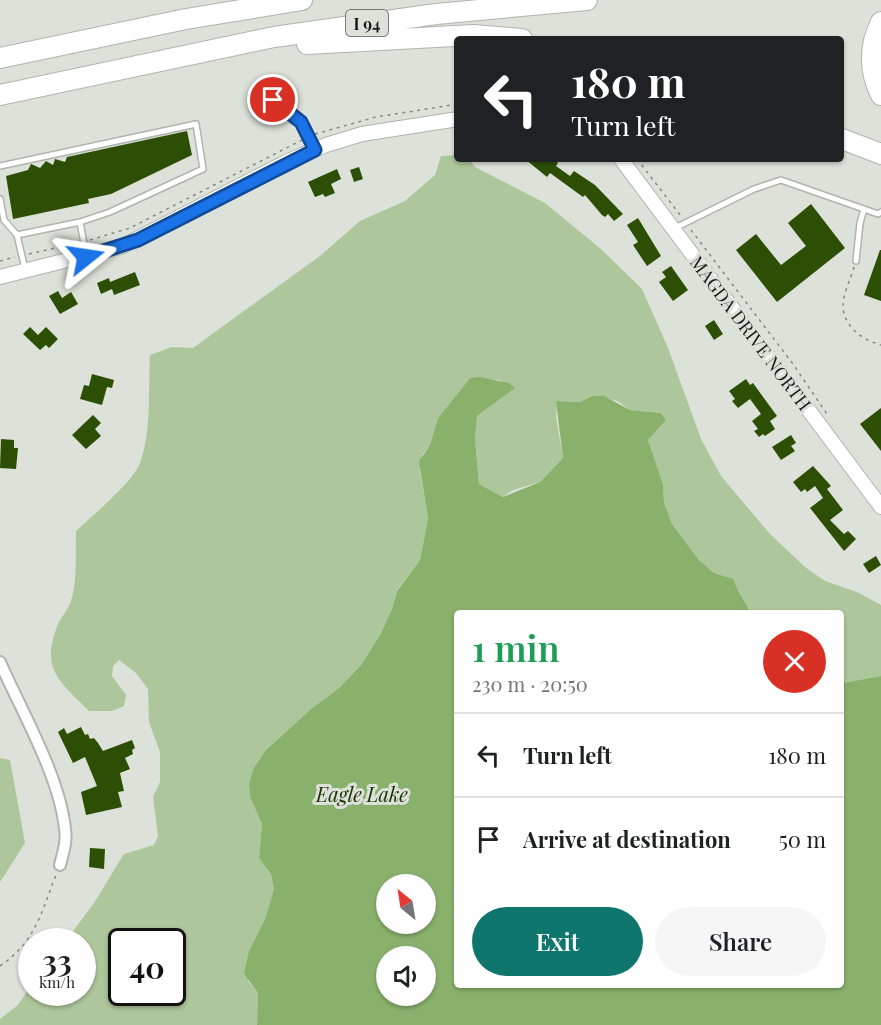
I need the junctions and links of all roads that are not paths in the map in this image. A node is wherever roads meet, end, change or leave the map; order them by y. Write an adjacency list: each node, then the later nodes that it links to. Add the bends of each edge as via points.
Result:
1 (273, 0): 4 (highway)
2 (302, 0): 4 (highway)
3 (588, 0): 8 (highway, I 94, via 336,27)
4 (216, 14): 7 (highway)
5 (881, 22): 10 (highway, via 873,42 872,62)
6 (485, 36): 8 (highway, via 341,41)
7 (0, 58)
8 (149, 63): 9 (highway, I 94)
9 (0, 94)
10 (881, 95)
11 (273, 100): 14 (lane, via 301,122)
12 (454, 120): 14 (street, via 362,134)
13 (844, 140): 15 (highway)
14 (315, 150): 24 (street, via 138,240)
15 (881, 154)
16 (624, 162): 22 (street, MAGDA DRIVE NORTH)
17 (0, 166): 21 (lane, via 196,124 203,169)
18 (0, 199): 23 (lane, via 4,220)
19 (864, 209): 20 (lane); 22 (lane, via 781,180); 25 (lane)
20 (881, 212)
21 (80, 222): 23 (lane); 24 (lane)
22 (680, 225): 28 (street, MAGDA DRIVE NORTH)
23 (17, 235): 26 (lane)
24 (86, 257): 26 (street)
25 (856, 261)
26 (25, 271): 27 (street)
27 (0, 277)
28 (881, 507)
29 (0, 662): 30 (street, via 54,784 65,829 66,845)
30 (60, 866)

